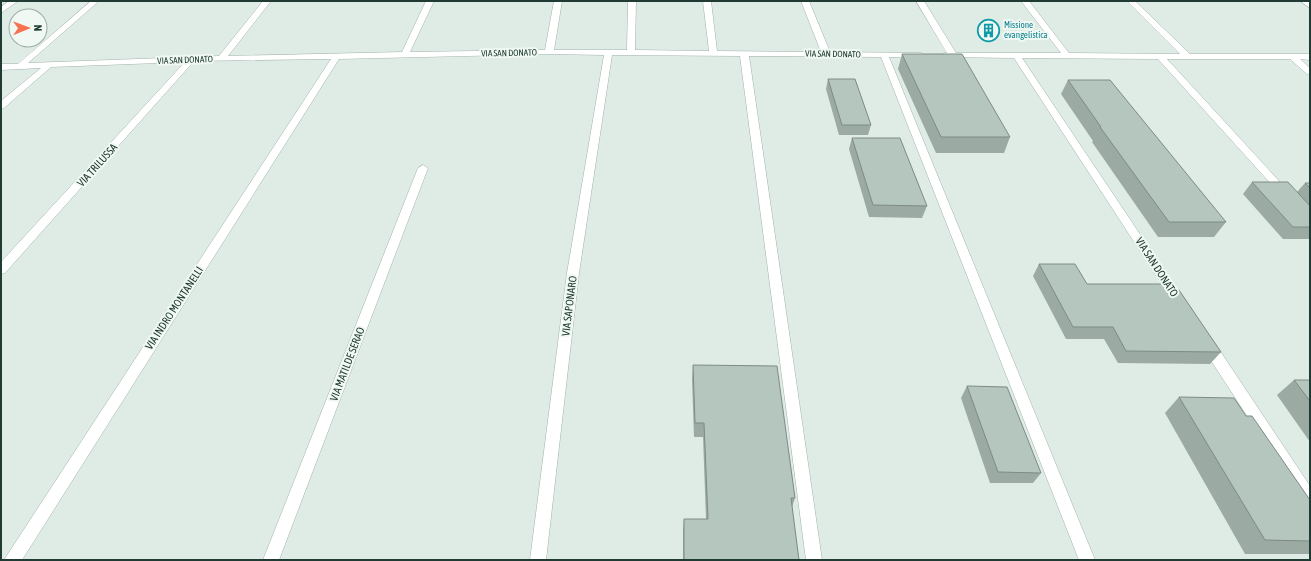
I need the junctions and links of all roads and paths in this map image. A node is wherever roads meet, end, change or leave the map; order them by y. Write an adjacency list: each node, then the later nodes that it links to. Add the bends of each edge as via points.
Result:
1 (14, 1): 14 (street)
2 (95, 1): 33 (street)
3 (267, 1): 31 (street)
4 (430, 1): 21 (street)
5 (558, 1): 15 (street)
6 (632, 1): 17 (street)
7 (707, 1): 18 (street)
8 (804, 1): 20 (street)
9 (920, 1): 23 (street)
10 (1025, 1): 25 (street)
11 (1131, 1): 28 (street)
12 (1304, 1): 13 (street)
13 (1310, 6)
14 (1, 11)
15 (549, 52): 16 (street, VIA SAN DONATO); 21 (street, VIA SAN DONATO)
16 (608, 53): 17 (street, VIA SAN DONATO); 46 (street, VIA SAPONARO, via 573,273)
17 (631, 53): 18 (street, VIA SAN DONATO)
18 (714, 53): 19 (street, VIA SAN DONATO)
19 (744, 53): 20 (street, VIA SAN DONATO); 47 (street)
20 (826, 53): 22 (street, VIA SAN DONATO)
21 (405, 54): 27 (street, VIA SAN DONATO)
22 (884, 55): 23 (street, VIA SAN DONATO); 48 (street)
23 (952, 55): 24 (street, VIA SAN DONATO)
24 (1017, 56): 25 (street, VIA SAN DONATO); 41 (street, VIA SAN DONATO)
25 (1067, 56): 26 (street, VIA SAN DONATO)
26 (1160, 56): 28 (street, VIA SAN DONATO); 39 (street)
27 (336, 57): 31 (street, VIA SAN DONATO); 44 (street, VIA INDRO MONTANELLI)
28 (1188, 57): 29 (street, VIA SAN DONATO)
29 (1292, 57): 30 (street, VIA SAN DONATO); 36 (street)
30 (1310, 57)
31 (222, 58): 32 (street, VIA SAN DONATO)
32 (192, 59): 34 (street, VIA SAN DONATO); 40 (street, VIA TRILUSSA)
33 (20, 66): 34 (street, VIA SAN DONATO); 35 (street, VIA SAN DONATO)
34 (48, 66): 37 (street)
35 (1, 67)
36 (1310, 72)
37 (1, 106)
38 (423, 168): 45 (street, VIA MATILDE SERAO)
39 (1294, 202)
40 (1, 270)
41 (1187, 314)
42 (1200, 334): 43 (street)
43 (1310, 499)
44 (12, 560)
45 (271, 560)
46 (538, 560)
47 (814, 560)
48 (1087, 560)

